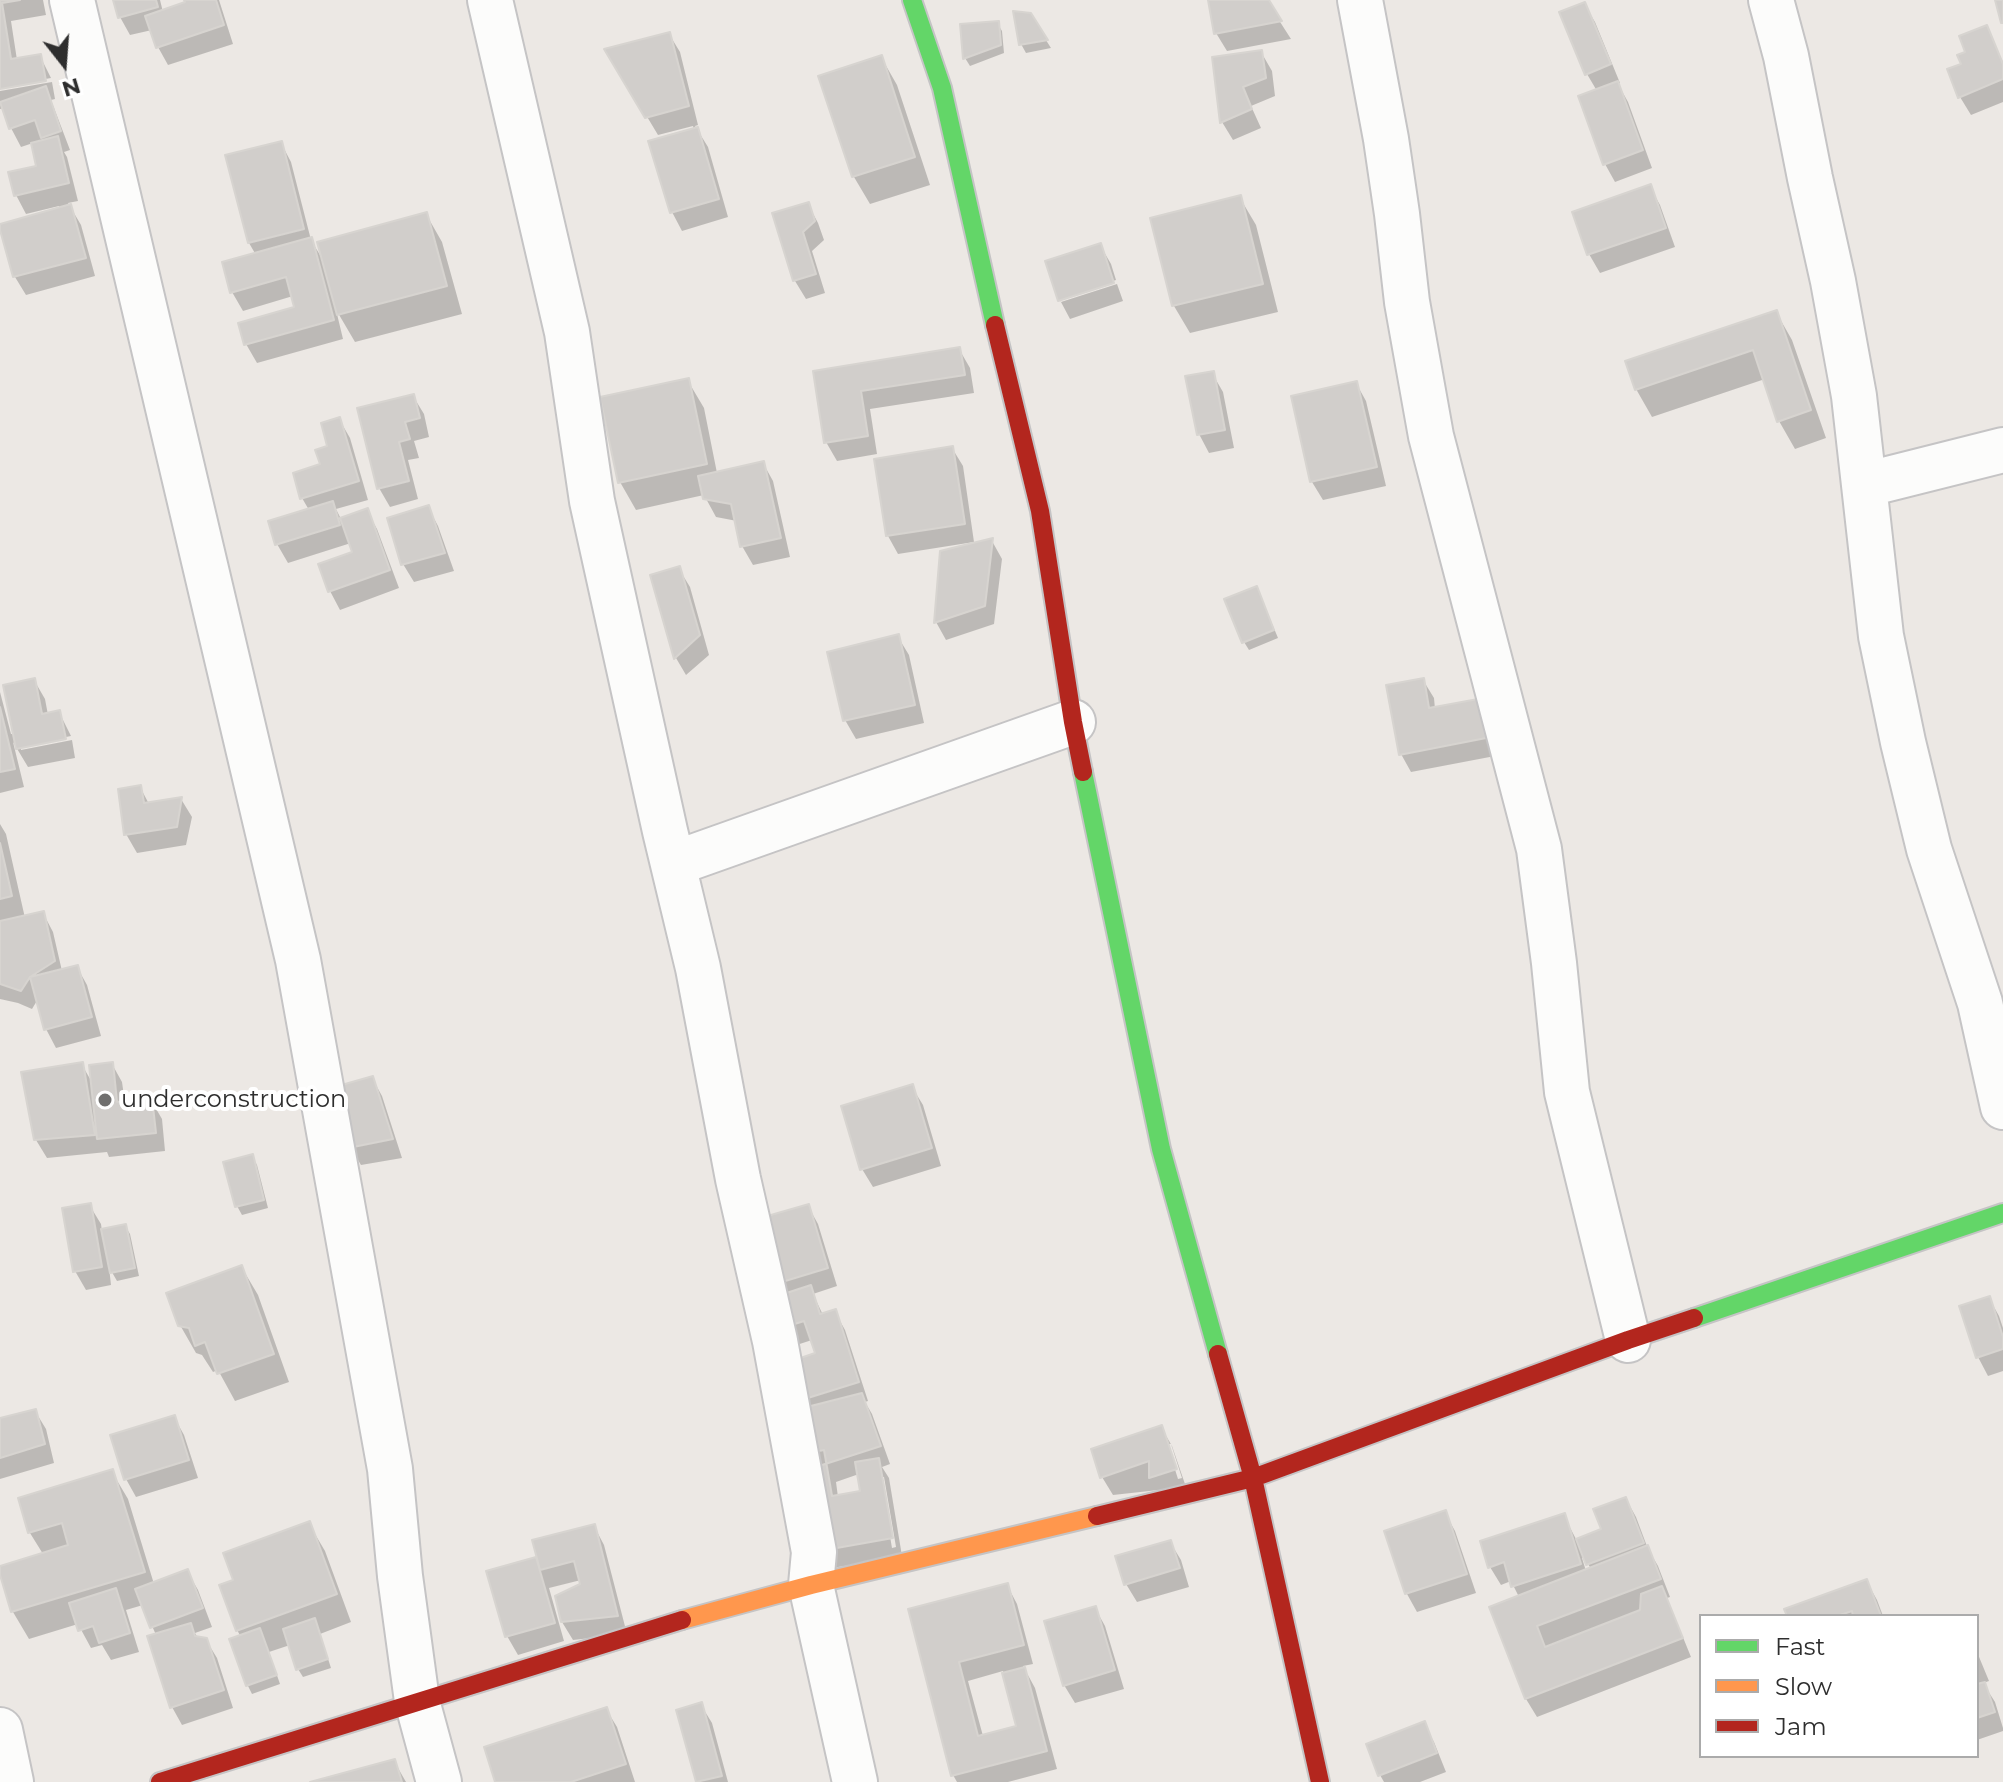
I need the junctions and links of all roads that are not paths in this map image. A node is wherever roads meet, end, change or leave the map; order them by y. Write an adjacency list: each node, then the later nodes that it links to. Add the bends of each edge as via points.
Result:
1 (72, 0): 15 (street, via 298,960 390,1469)
2 (490, 0): 9 (street, via 567,332 592,501)
3 (912, 0): 8 (street, via 942,88 1040,511)
4 (1360, 0): 12 (street, via 1431,436 1539,849 1567,1092)
5 (1771, 0): 7 (street, via 1833,281)
6 (2003, 450): 7 (street)
7 (1864, 485): 10 (street, via 1881,636 1903,742 1929,849 1980,1003)
8 (1073, 722): 9 (street); 13 (street, via 1161,1149)
9 (673, 864): 14 (street, via 775,1341 814,1552)
10 (2003, 1107)
11 (2003, 1213): 12 (street)
12 (1628, 1340): 13 (street)
13 (1253, 1478): 14 (street); 21 (street)
14 (811, 1585): 15 (street); 20 (street)
15 (417, 1701): 18 (street); 19 (street)
16 (0, 1730): 17 (street)
17 (11, 1782)
18 (160, 1782)
19 (439, 1782)
20 (855, 1782)
21 (1320, 1782)

